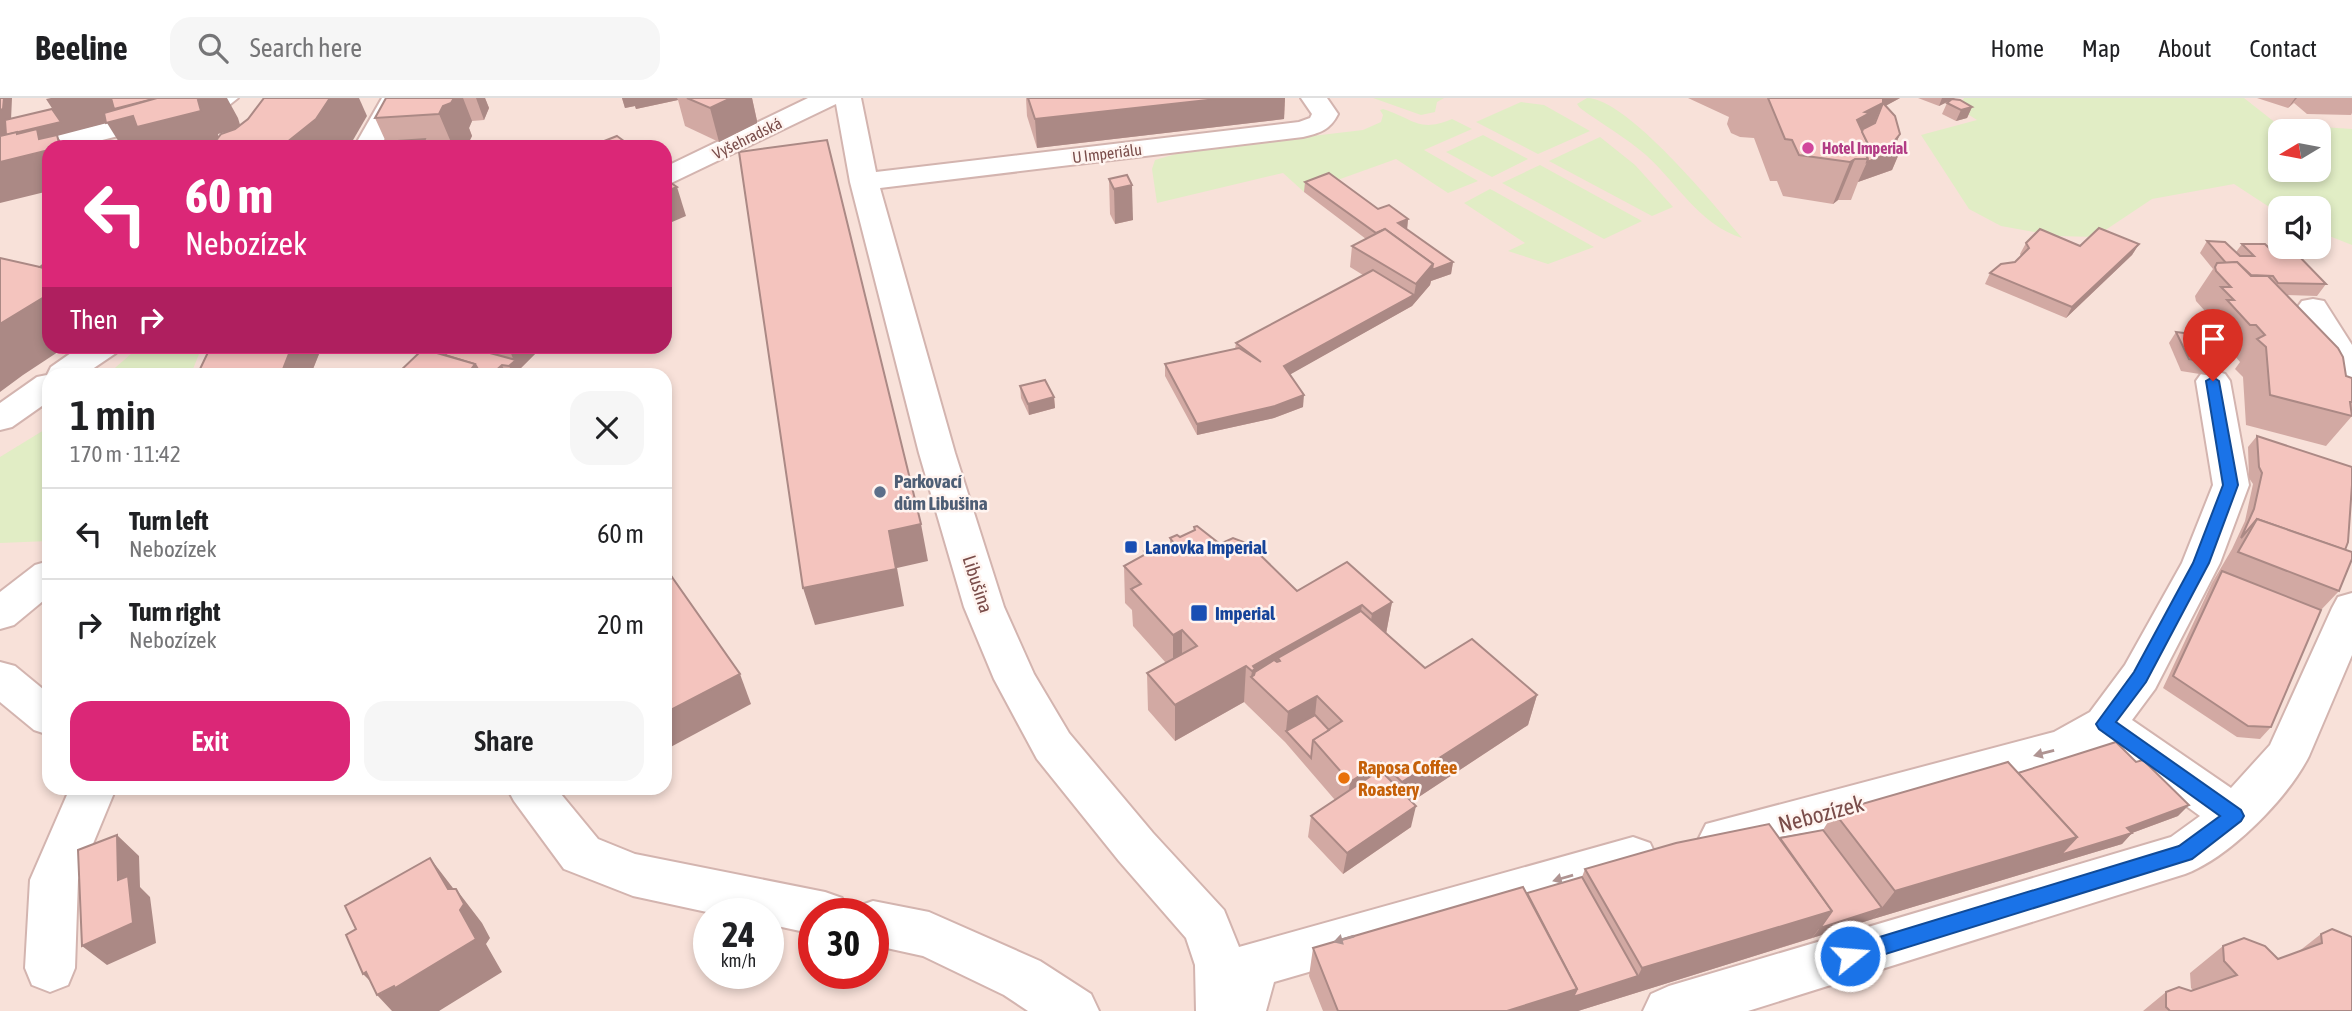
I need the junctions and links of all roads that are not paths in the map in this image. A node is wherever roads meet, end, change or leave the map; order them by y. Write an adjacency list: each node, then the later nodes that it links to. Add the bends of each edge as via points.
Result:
1 (225, 98): 6 (street, via 214,105)
2 (395, 98): 7 (street)
3 (828, 98): 10 (street, Vyšehradská)
4 (848, 98): 11 (street, Libušina)
5 (1320, 106): 11 (street, U Imperiálu, via 1320,122 1303,129)
6 (70, 140)
7 (371, 140)
8 (42, 147): 9 (street)
9 (0, 157)
10 (672, 175)
11 (864, 182): 34 (street, Libušina, via 984,607 1053,746 1207,926 1220,965)
12 (2313, 308): 17 (street)
13 (92, 354): 15 (street)
14 (443, 354): 16 (street)
15 (72, 368)
16 (428, 368)
17 (2352, 372)
18 (2213, 381): 26 (street, Nebozízek, via 2231,485 2201,563 2140,677)
19 (42, 389): 20 (street)
20 (0, 419)
21 (42, 581): 23 (street)
22 (2352, 608): 29 (street, via 2287,756)
23 (0, 614)
24 (0, 678): 25 (street)
25 (42, 712)
26 (2105, 724): 29 (street); 35 (street, Nebozízek, one-way to 35, via 2066,747 1254,964)
27 (90, 795): 32 (street, via 54,880)
28 (536, 795): 30 (street, via 582,854 633,874)
29 (2235, 816): 36 (street, via 2185,853)
30 (798, 908)
31 (889, 926): 33 (street, via 929,934 1022,978)
32 (50, 968)
33 (1073, 1011)
34 (1222, 1011)
35 (1240, 1011)
36 (1670, 1011)

